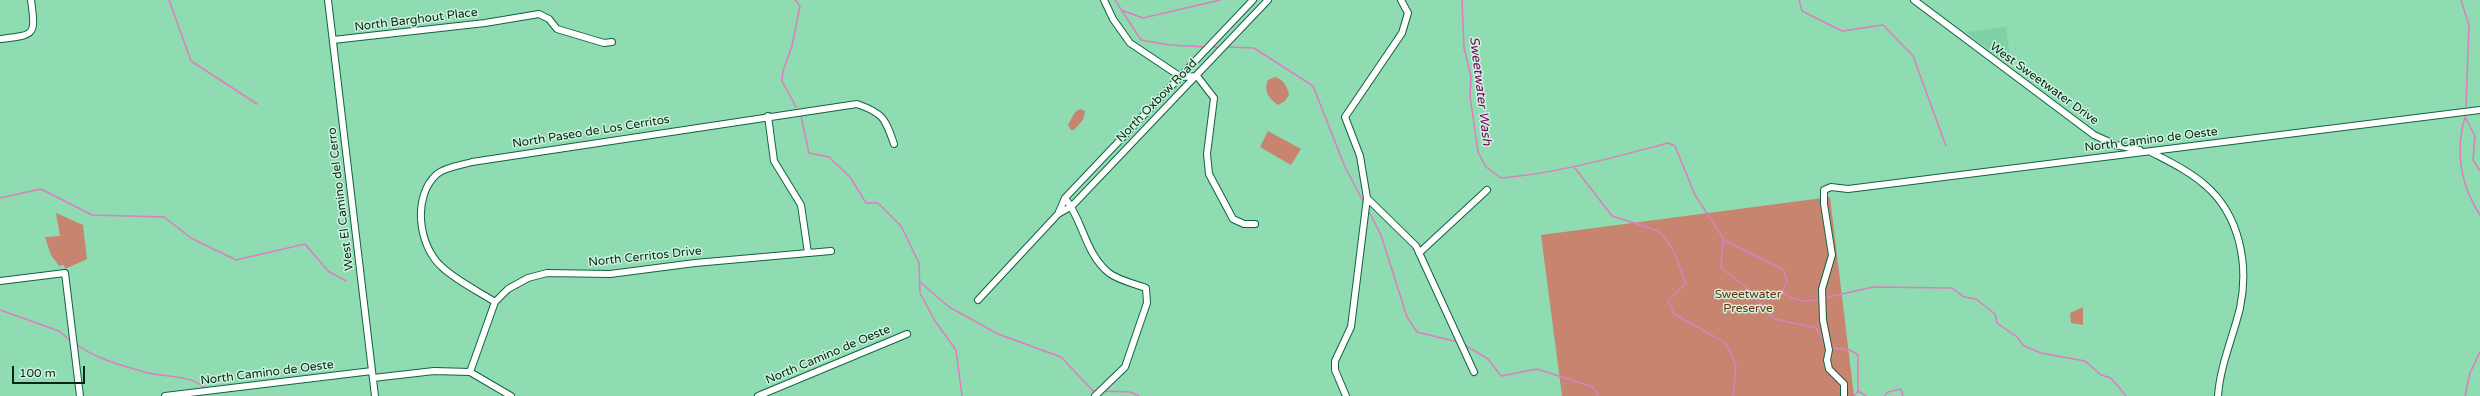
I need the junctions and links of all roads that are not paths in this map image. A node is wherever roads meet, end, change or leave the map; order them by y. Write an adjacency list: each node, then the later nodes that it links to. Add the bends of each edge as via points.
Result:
1 (31, 0): 8 (street, via 34,26 31,33)
2 (328, 0): 9 (street, West El Camino del Cerro)
3 (1104, 0): 12 (street, via 1113,19 1130,43)
4 (1253, 0): 12 (street, North Oxbow Road)
5 (1268, 0): 11 (street, North Oxbow Road)
6 (1401, 0): 19 (street, via 1408,13 1402,33 1345,117 1360,156)
7 (1914, 0): 16 (street, West Sweetwater Drive, via 2094,135 2116,145)
8 (0, 39)
9 (333, 40): 10 (street, North Barghout Place, via 485,23 539,14 549,19 556,29 604,43); 30 (street, West El Camino del Cerro)
10 (612, 42)
11 (1197, 76): 12 (street); 20 (street, North Oxbow Road); 22 (street, via 1214,98 1206,154 1210,174 1233,219 1244,224)
12 (1181, 77): 18 (street, North Oxbow Road)
13 (2480, 110): 16 (street, North Camino de Oeste)
14 (768, 116): 15 (street, North Paseo de Los Cerritos, via 857,104 878,111 889,129); 25 (street, via 774,161 801,205); 28 (street, North Paseo de Los Cerritos, via 472,162 438,172 427,186 422,202 423,238 430,253 442,267)
15 (894, 144)
16 (2151, 151): 41 (street, North Camino de Oeste, via 1848,188 1831,187 1824,190 1832,255 1822,289 1823,320 1829,350 1829,369 1844,384); 42 (street, West Sweetwater Drive, via 2207,186 2226,211 2237,235 2243,259 2244,283)
17 (1487, 190): 24 (street)
18 (1065, 198): 20 (street); 21 (street, North Oxbow Road)
19 (1367, 198): 24 (street, via 1416,246); 40 (street, via 1351,328 1335,362 1335,370)
20 (1072, 206): 21 (street, North Oxbow Road); 39 (street, via 1092,253 1109,273 1146,288 1148,294 1125,367)
21 (1058, 214): 27 (street, North Oxbow Road)
22 (1255, 224)
23 (831, 251): 25 (street, North Cerritos Drive)
24 (1419, 253): 32 (street)
25 (808, 254): 28 (street, North Cerritos Drive, via 695,263 610,274 547,273 518,283)
26 (0, 281): 34 (street, via 65,273)
27 (978, 300)
28 (495, 302): 31 (street)
29 (907, 334): 38 (street, North Camino de Oeste)
30 (372, 371): 33 (street, West El Camino del Cerro); 35 (street, North Camino de Oeste)
31 (470, 372): 33 (street, via 434,371); 37 (street)
32 (1474, 372)
33 (373, 378): 36 (street, West El Camino del Cerro)
34 (80, 396)
35 (165, 396)
36 (375, 396)
37 (511, 396)
38 (758, 396)
39 (1095, 396)
40 (1346, 396)
41 (1844, 396)
42 (2218, 396)

